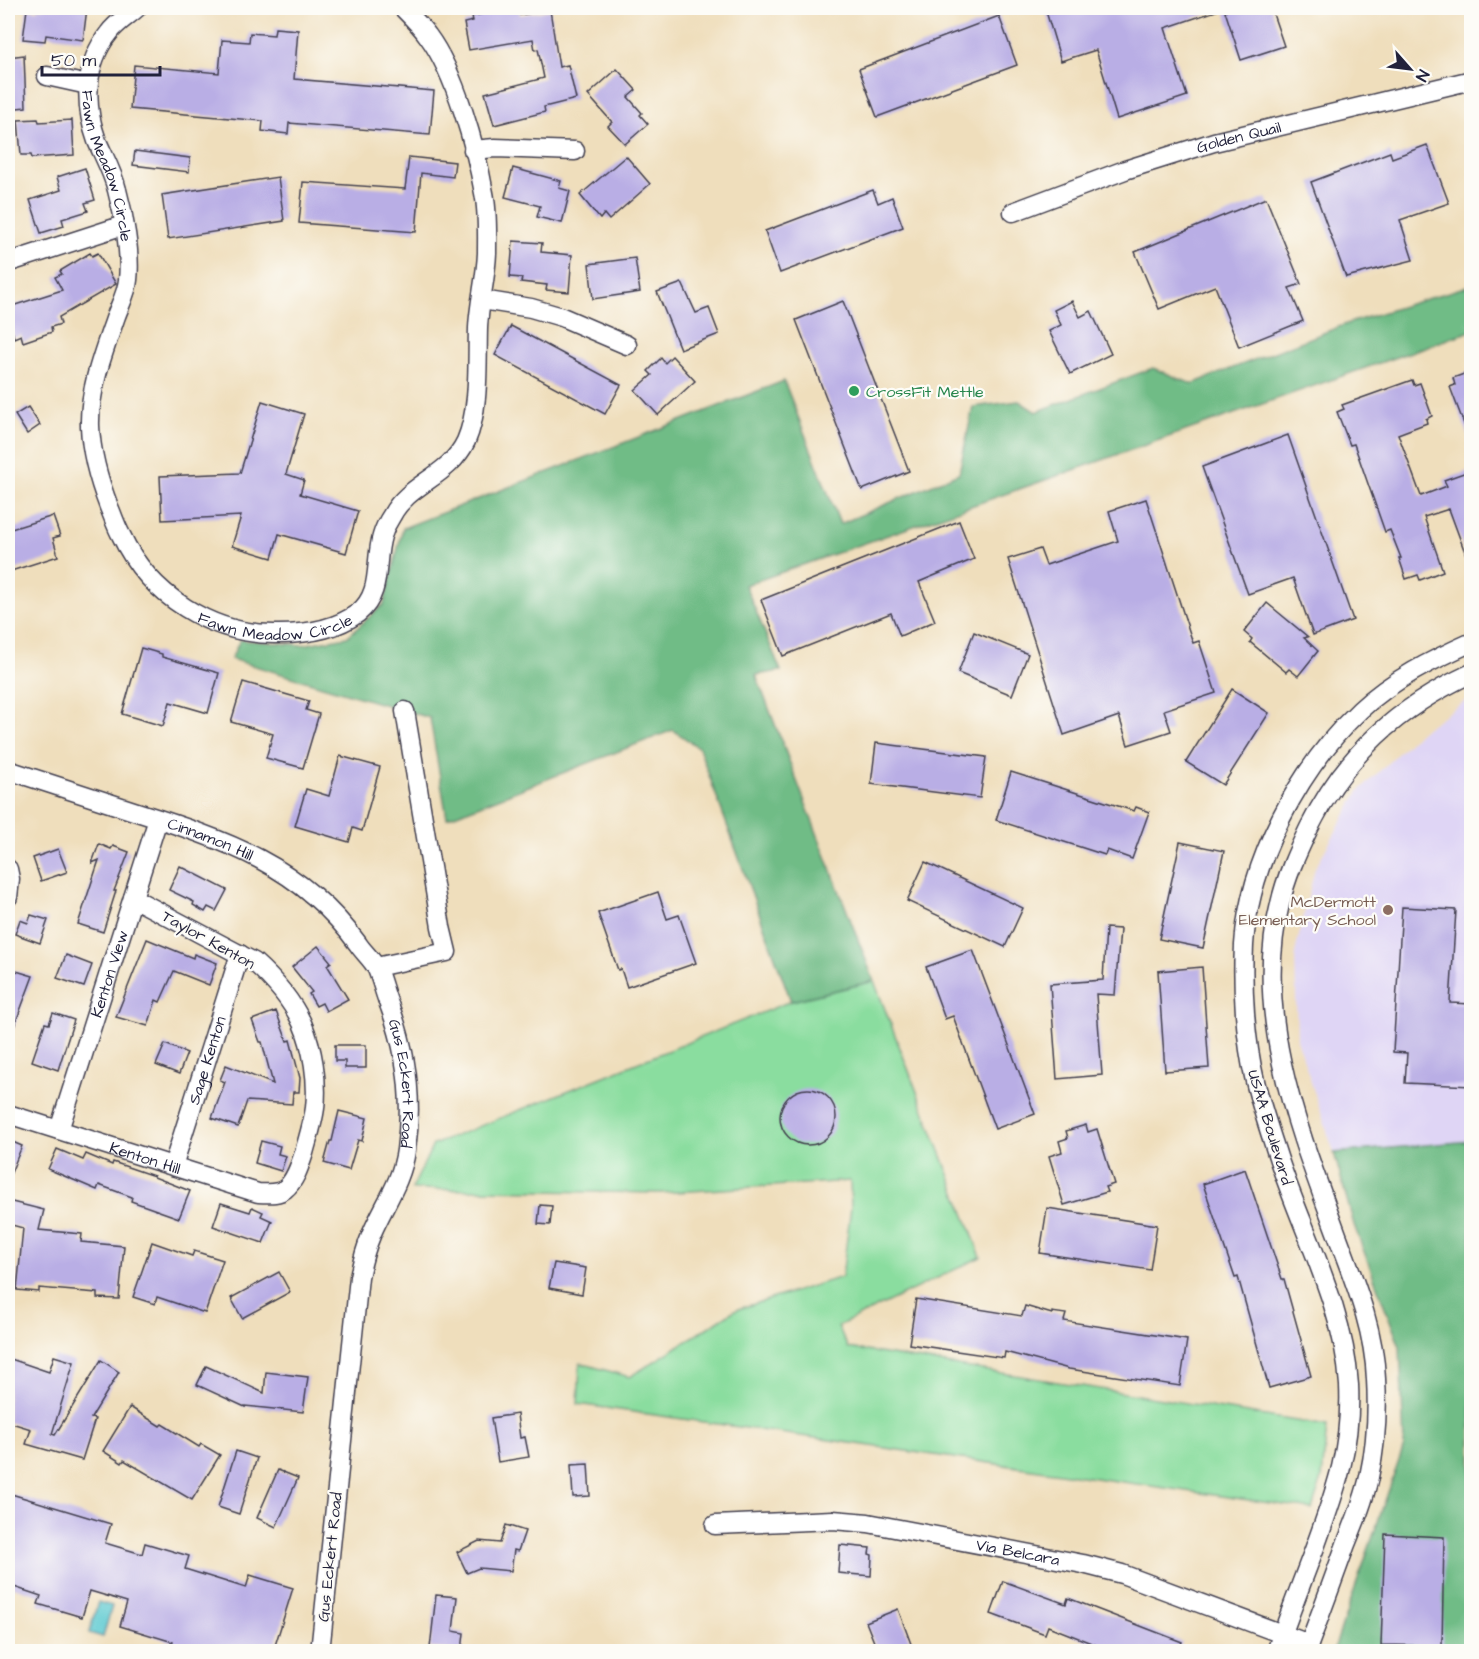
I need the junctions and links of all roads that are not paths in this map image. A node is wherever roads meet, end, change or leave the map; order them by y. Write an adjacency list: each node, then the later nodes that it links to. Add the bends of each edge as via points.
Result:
1 (137, 8): 5 (street, Fawn Meadow Circle, via 110,32 95,58)
2 (406, 8): 6 (street, Fawn Meadow Circle, via 440,55 462,106)
3 (47, 76): 5 (street)
4 (1472, 80): 8 (street, Golden Quail, via 1214,142)
5 (88, 85): 9 (street, Fawn Meadow Circle, via 95,135 117,189)
6 (473, 150): 7 (street); 11 (street, Fawn Meadow Circle, via 487,219)
7 (575, 151)
8 (1013, 212)
9 (124, 225): 10 (street); 11 (street, Fawn Meadow Circle, via 128,283 104,350 92,399 92,452 100,484 122,537 147,575 175,602 242,632 264,635 319,631 357,614 366,604 376,581 382,534 393,512 407,496 448,466 470,430)
10 (10, 262)
11 (482, 300): 12 (street, via 562,317)
12 (627, 345)
13 (1472, 642): 15 (street, USAA Boulevard)
14 (1472, 673): 16 (street, USAA Boulevard)
15 (1408, 675): 16 (street); 20 (street, USAA Boulevard, via 1362,708 1331,740 1292,798)
16 (1422, 700): 21 (street, USAA Boulevard, via 1381,730 1353,758)
17 (405, 711): 26 (street, via 447,952)
18 (8, 770): 19 (street, Cinnamon Hill)
19 (158, 819): 24 (street, Kenton View); 26 (street, Cinnamon Hill, via 219,839 276,867 324,905)
20 (1274, 834): 21 (street); 28 (street, USAA Boulevard, via 1251,899 1244,943 1248,1035)
21 (1300, 846): 27 (street, USAA Boulevard, via 1279,906 1273,945 1276,1032)
22 (8, 869): 23 (street)
23 (8, 897)
24 (133, 898): 25 (street, Taylor Kenton); 30 (street, Kenton View)
25 (240, 954): 31 (street, Sage Kenton); 32 (street, Taylor Kenton, via 268,975 289,1000 310,1048 315,1108 301,1160)
26 (376, 967): 38 (street, Gus Eckert Road, via 407,1068 409,1129 398,1180 373,1232 359,1276)
27 (1290, 1096): 28 (street); 34 (street, USAA Boulevard, via 1366,1313 1376,1379)
28 (1262, 1103): 33 (street, USAA Boulevard, via 1338,1321 1348,1384)
29 (8, 1114): 30 (street, Kenton Hill)
30 (59, 1130): 31 (street, Kenton Hill)
31 (173, 1166): 32 (street, Kenton Hill, via 258,1193)
32 (284, 1190)
33 (1344, 1458): 34 (street); 36 (street, USAA Boulevard)
34 (1372, 1464): 37 (street, USAA Boulevard)
35 (716, 1525): 36 (street, Via Belcara, via 833,1520 868,1523 1122,1574)
36 (1282, 1634): 37 (street, Via Belcara); 39 (street, USAA Boulevard)
37 (1308, 1648)
38 (320, 1652)
39 (1276, 1652)

